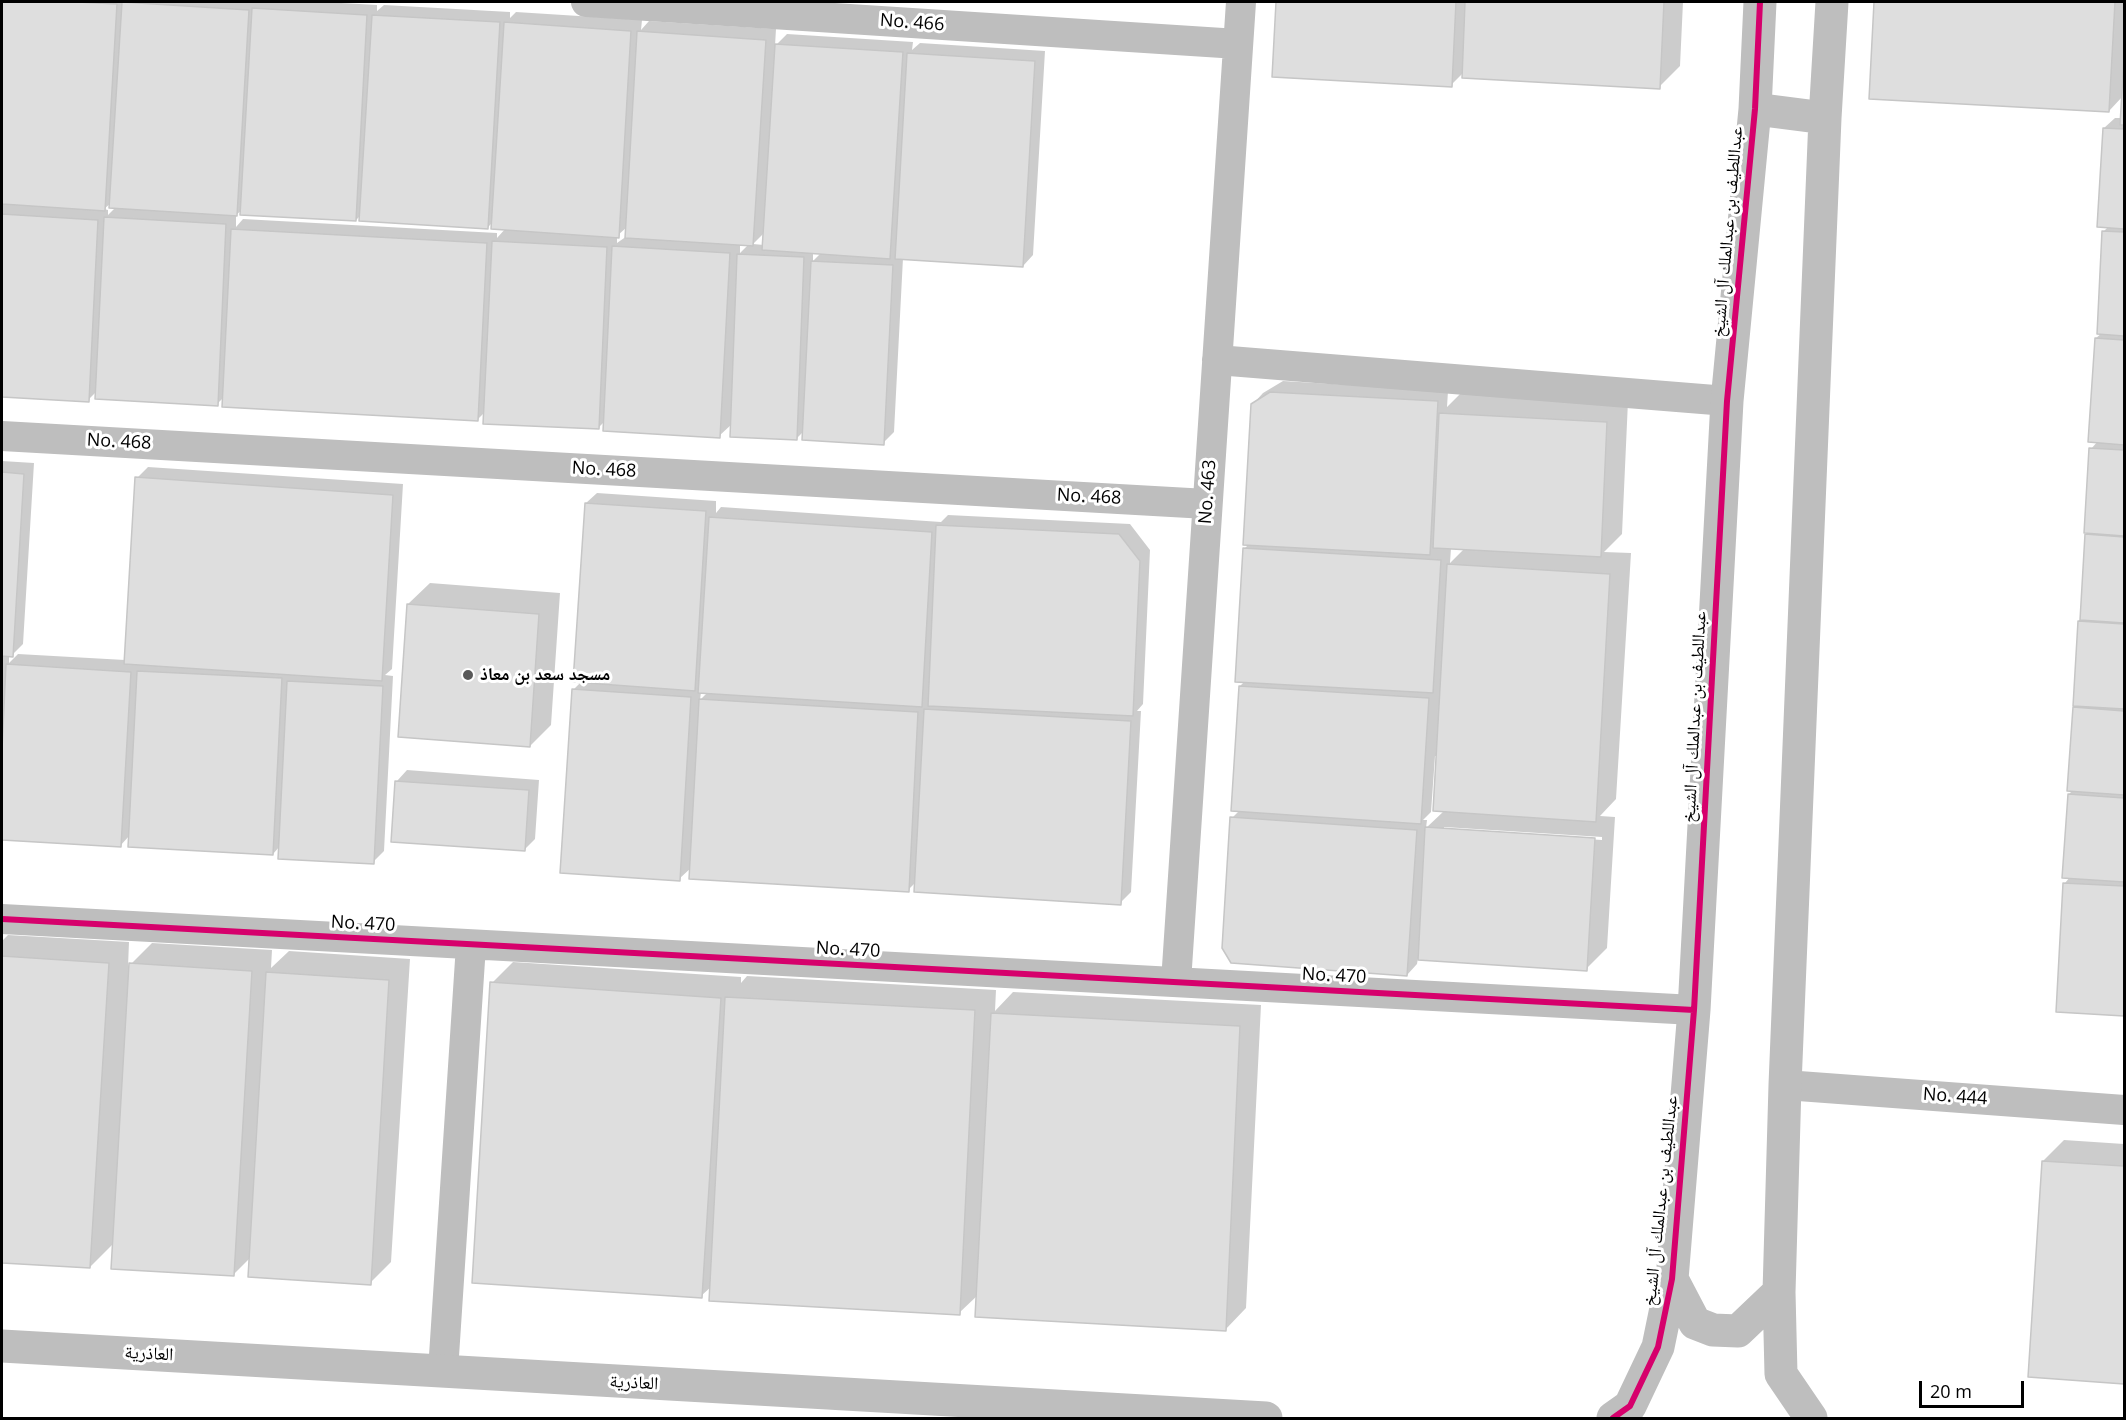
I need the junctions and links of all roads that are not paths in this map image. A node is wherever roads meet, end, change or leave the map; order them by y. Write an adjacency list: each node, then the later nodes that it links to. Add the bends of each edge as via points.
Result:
1 (586, 2): 5 (street, No. 466)
2 (1241, 2): 5 (street, No. 463)
3 (1760, 2): 6 (street, عبداللطيف بن عبدالملك آل الشيخ)
4 (1832, 2): 7 (street)
5 (1238, 44): 8 (street, No. 463)
6 (1755, 109): 7 (street); 9 (street, عبداللطيف بن عبدالملك آل الشيخ)
7 (1825, 117): 16 (street)
8 (1217, 360): 9 (street); 11 (street, No. 463)
9 (1727, 401): 15 (street, عبداللطيف بن عبدالملك آل الشيخ)
10 (2, 436): 11 (street, No. 468)
11 (1207, 504): 14 (street, No. 463)
12 (2, 919): 13 (street, No. 470)
13 (471, 945): 14 (street, No. 470); 21 (street)
14 (1176, 982): 15 (street, No. 470)
15 (1694, 1010): 18 (street, عبداللطيف بن عبدالملك آل الشيخ)
16 (1785, 1085): 17 (street, No. 444); 19 (street)
17 (2124, 1110)
18 (1672, 1279): 19 (street, via 1695,1323 1713,1330 1738,1330); 24 (street, عبداللطيف بن عبدالملك آل الشيخ, via 1658,1347 1630,1406)
19 (1779, 1292): 25 (street, via 1781,1374)
20 (2, 1346): 21 (street, العاذرية)
21 (443, 1371): 22 (street, العاذرية)
22 (918, 1409): 23 (street, العاذرية)
23 (1266, 1419)
24 (1613, 1419)
25 (1812, 1419)

